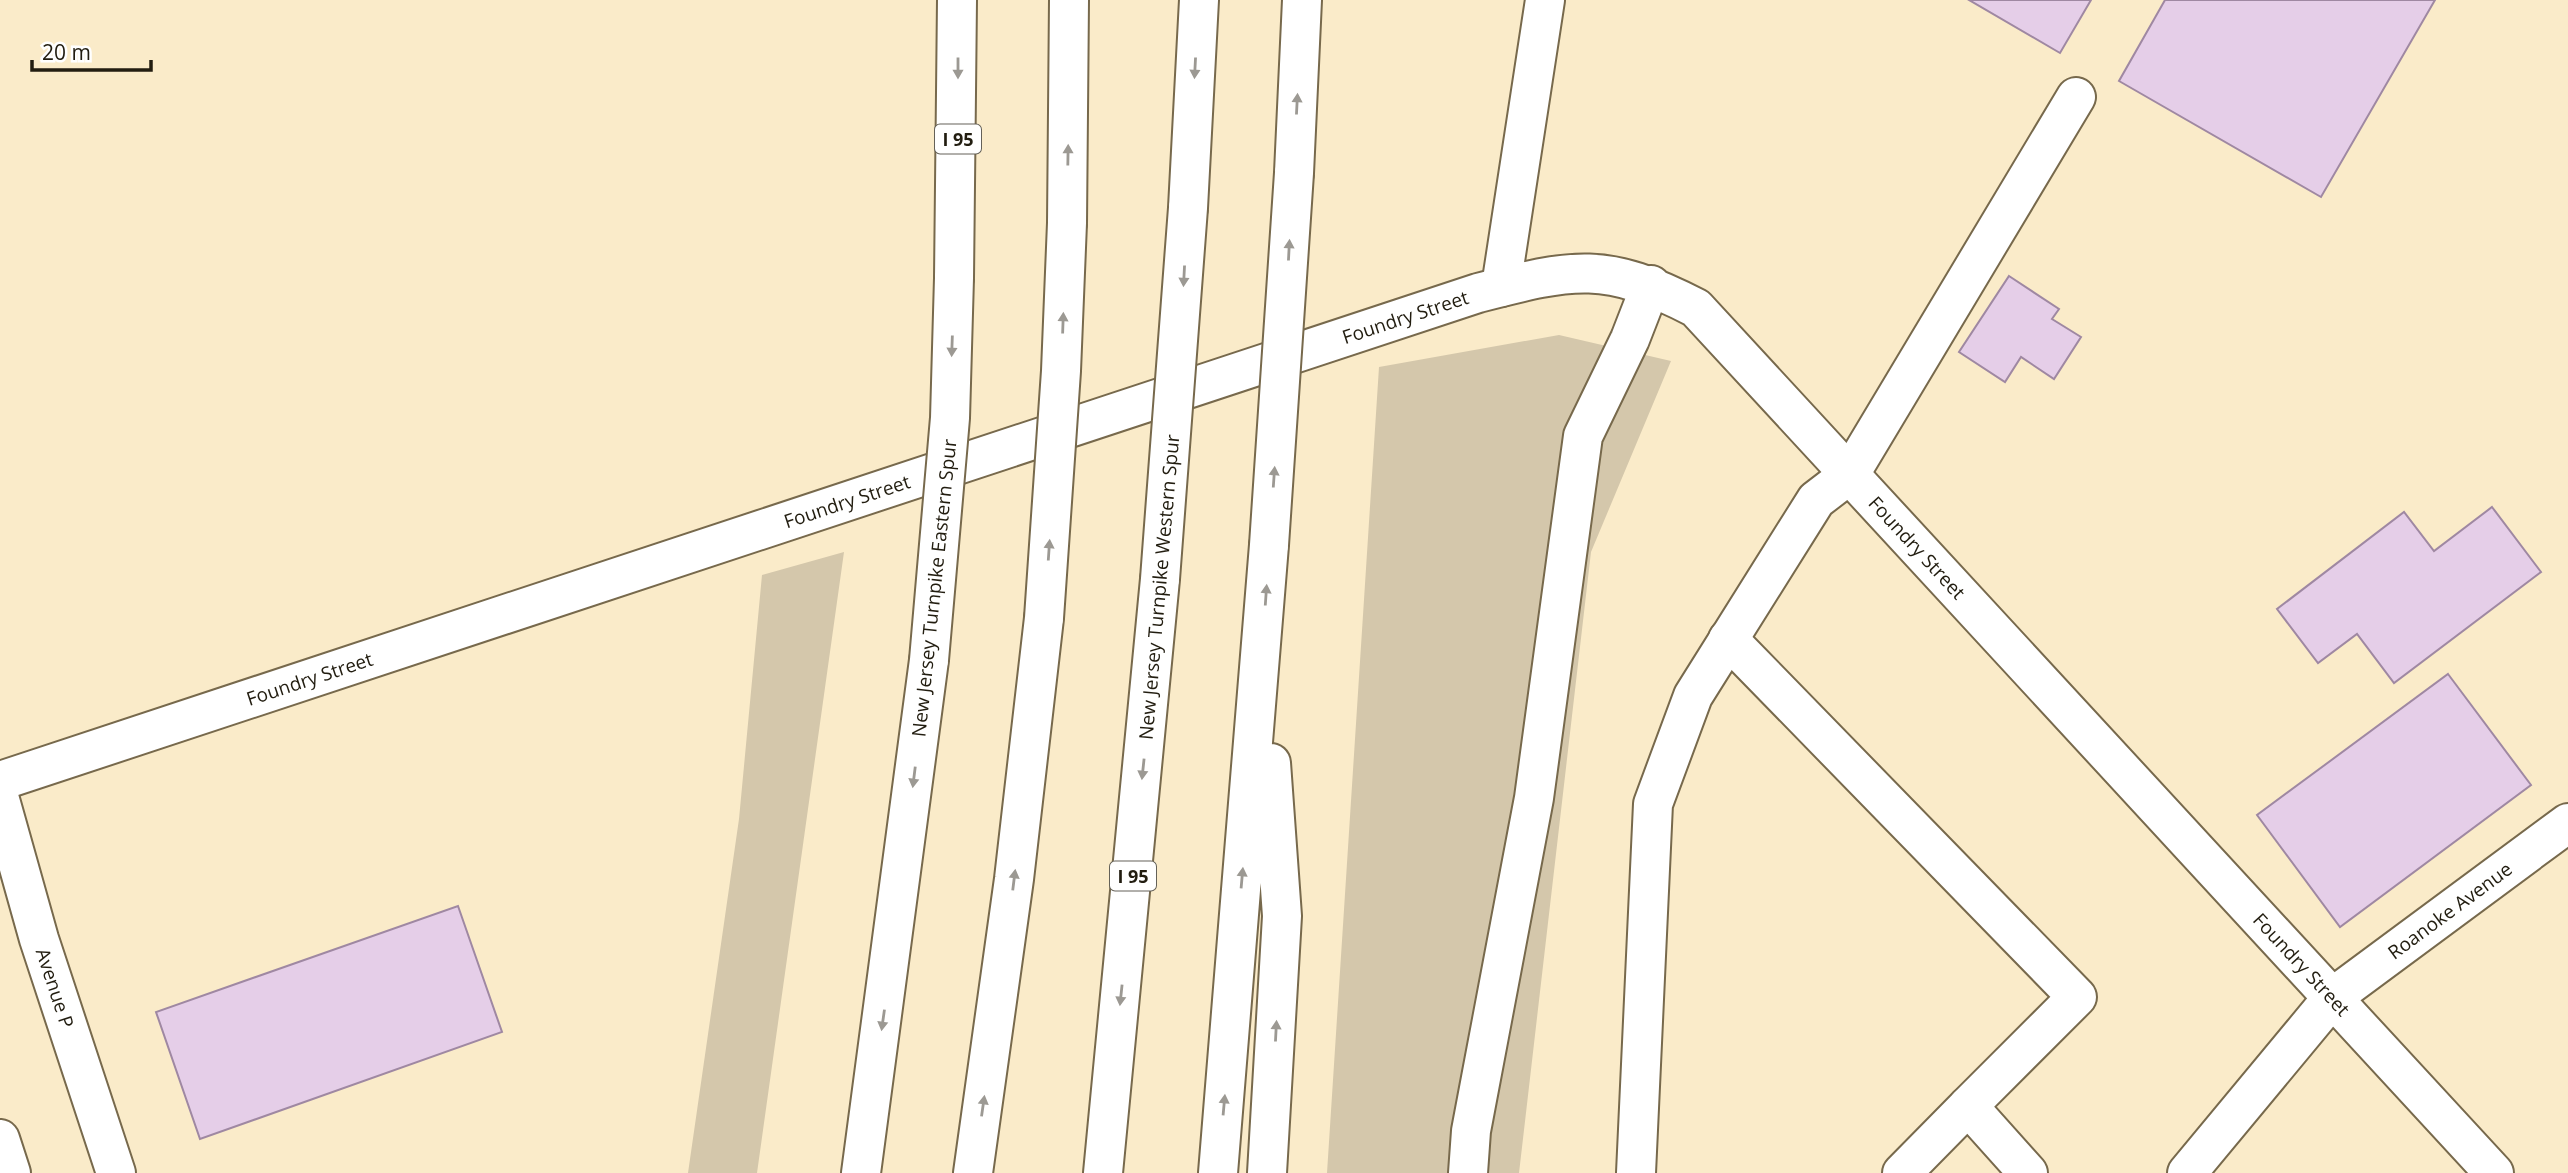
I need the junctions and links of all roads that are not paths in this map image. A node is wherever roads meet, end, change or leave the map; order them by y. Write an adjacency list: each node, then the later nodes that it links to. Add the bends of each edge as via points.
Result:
1 (957, 0): 20 (main road, New Jersey Turnpike Eastern Spur / I 95, one-way to 20, bridge, via 950,418 929,660)
2 (1069, 0): 21 (main road, one-way to 2, bridge, via 1044,618 1067,223)
3 (1199, 0): 22 (main road, New Jersey Turnpike Western Spur / I 95, one-way to 22, bridge, via 1160,579)
4 (1302, 0): 11 (main road, one-way to 4, bridge)
5 (1545, 0): 8 (main road)
6 (2076, 97): 9 (main road)
7 (1651, 285): 8 (main road, Foundry Street, via 1604,272 1557,274); 9 (main road, Foundry Street, via 1696,308); 25 (main road, via 1583,436 1534,798 1471,1130)
8 (1501, 287): 12 (main road, Foundry Street)
9 (1850, 474): 10 (main road, via 1816,500); 15 (main road, Foundry Street)
10 (1728, 639): 16 (main road, via 2077,996); 26 (main road, via 1692,696 1653,804)
11 (1262, 645): 23 (main road, one-way to 11); 24 (main road, one-way to 11, via 1282,916)
12 (0, 781)
13 (0, 800): 19 (main road, Avenue P, via 39,939)
14 (2568, 823): 15 (main road, Roanoke Avenue)
15 (2333, 997): 29 (main road, Roanoke Avenue); 30 (main road, Foundry Street)
16 (1968, 1106): 27 (main road); 28 (main road)
17 (0, 1139): 18 (main road)
18 (11, 1173)
19 (116, 1173)
20 (861, 1173)
21 (973, 1173)
22 (1103, 1173)
23 (1218, 1173)
24 (1267, 1173)
25 (1468, 1173)
26 (1636, 1173)
27 (1902, 1173)
28 (2028, 1173)
29 (2187, 1173)
30 (2494, 1173)

